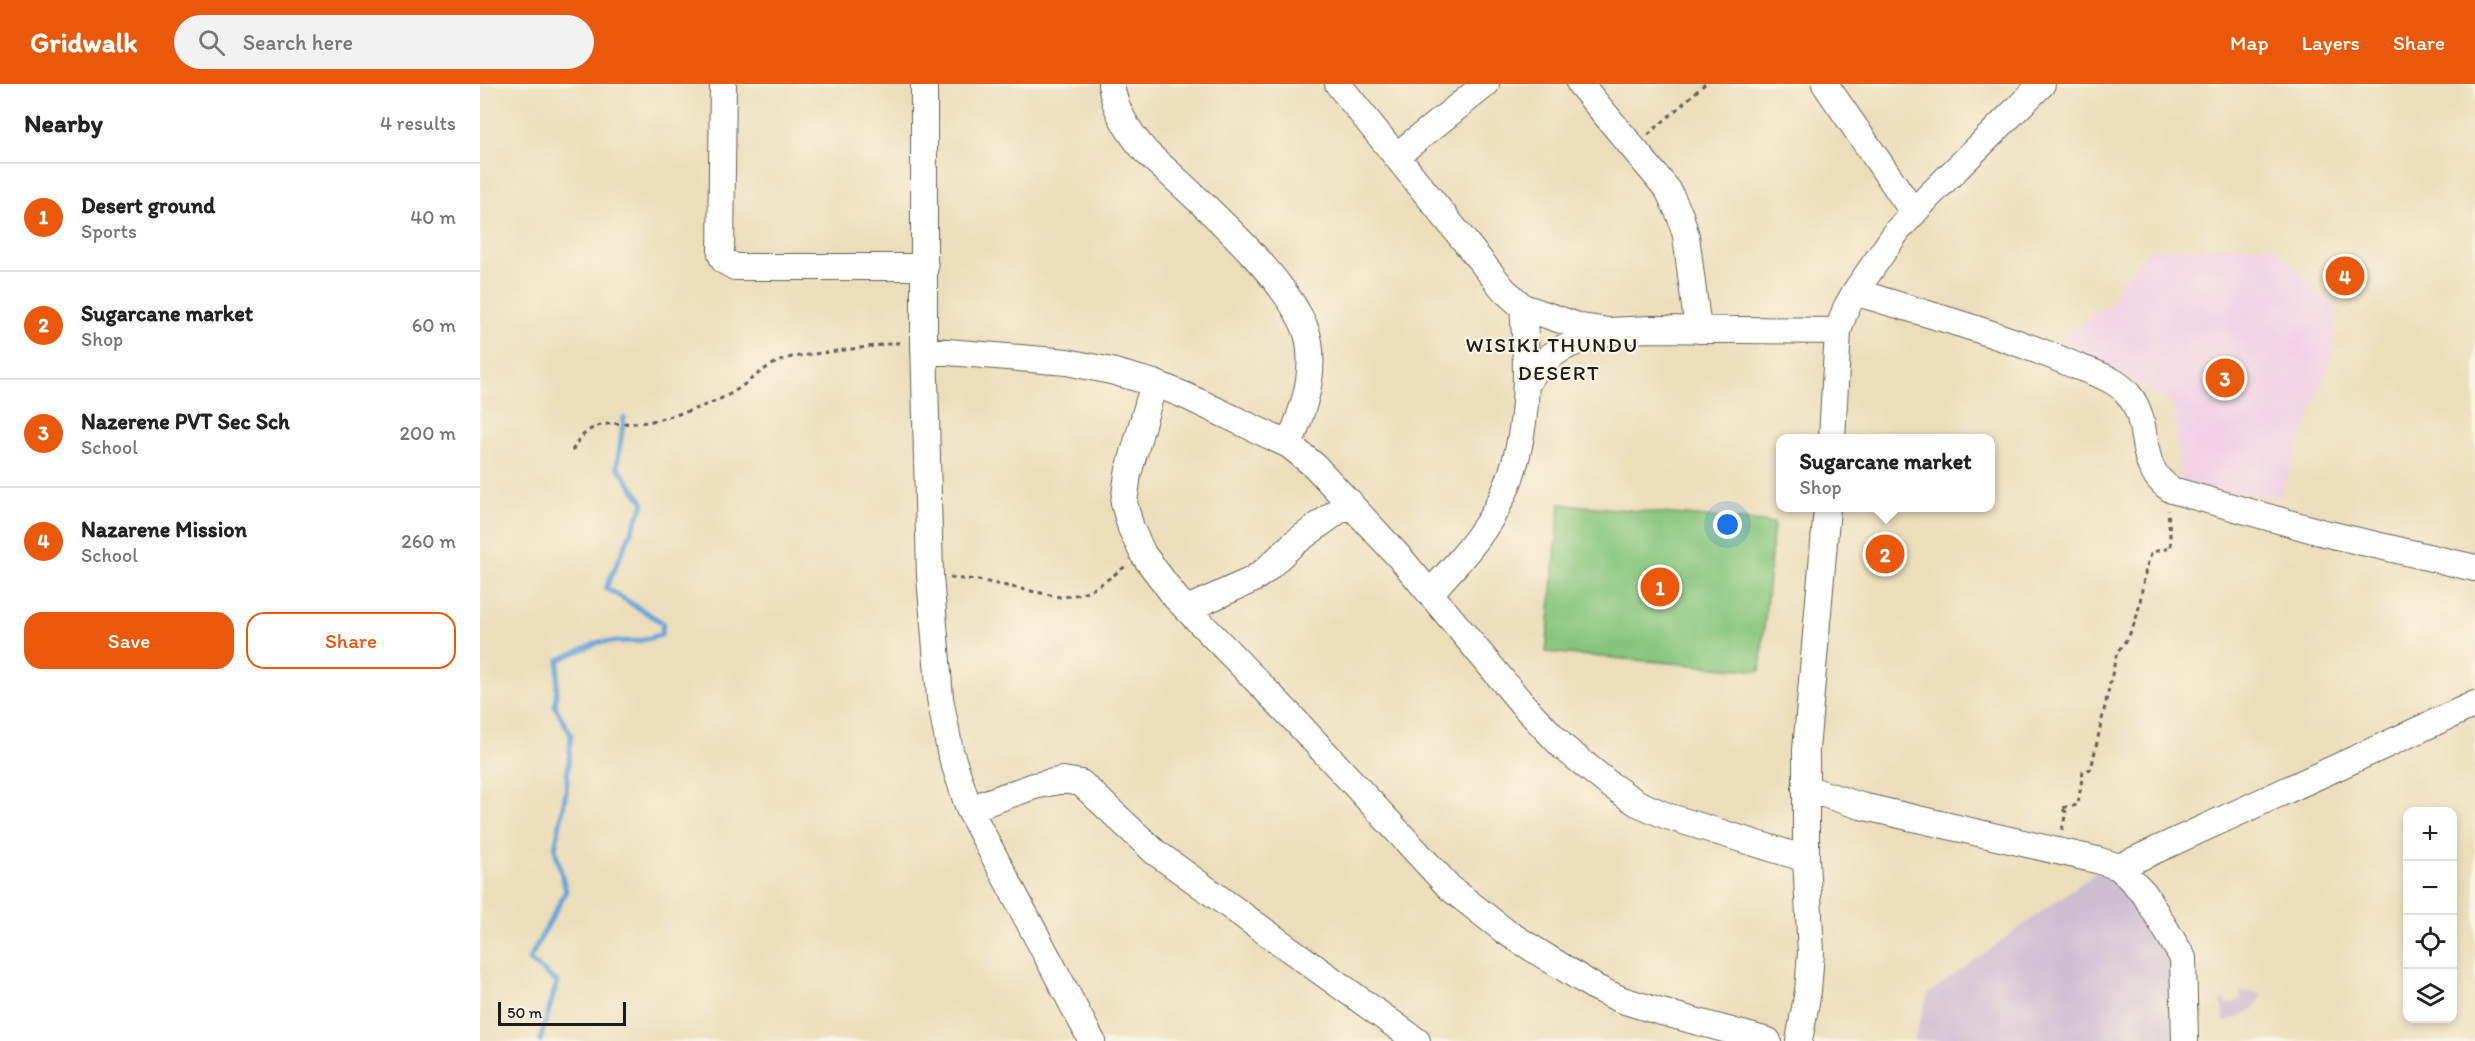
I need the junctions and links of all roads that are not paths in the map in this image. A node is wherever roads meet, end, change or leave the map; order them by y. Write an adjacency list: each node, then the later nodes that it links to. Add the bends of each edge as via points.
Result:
1 (723, 84): 11 (street, via 724,261 735,267)
2 (924, 84): 11 (street)
3 (1111, 84): 21 (street, via 1121,118 1131,135 1257,259 1303,322 1311,354 1309,383)
4 (1338, 84): 9 (street)
5 (1486, 84): 9 (street)
6 (1581, 84): 14 (street, via 1668,190 1680,215)
7 (1825, 84): 10 (street)
8 (2042, 84): 10 (street)
9 (1396, 156): 13 (street, via 1504,290)
10 (1914, 213): 12 (street)
11 (925, 267): 17 (street)
12 (1855, 292): 16 (street); 24 (street, via 2004,337 2118,386 2135,403 2155,477 2172,490 2324,533)
13 (1523, 307): 15 (street, via 1581,327); 19 (street)
14 (1698, 330): 15 (street); 16 (street)
15 (1609, 331): 19 (street, via 1557,350 1537,367)
16 (1838, 331): 20 (street)
17 (924, 345): 18 (street, via 1067,362); 29 (street, via 930,576 939,698 950,752)
18 (1154, 383): 21 (street); 26 (street, via 1128,474 1124,503 1143,554)
19 (1527, 383): 25 (street, via 1518,452 1506,487 1490,520)
20 (1832, 434)
21 (1289, 445): 22 (street, via 1316,466)
22 (1350, 502): 25 (street); 26 (street, via 1293,543 1252,580)
23 (1827, 512): 28 (street)
24 (2475, 568)
25 (1431, 592): 30 (street, via 1524,706 1563,747 1609,784 1637,803 1668,816)
26 (1187, 609): 34 (street, via 1450,888 1498,926 1596,988 1622,1000)
27 (2475, 705): 31 (street)
28 (1805, 788): 30 (street); 31 (street, via 1861,806)
29 (969, 809): 32 (street); 33 (street, via 1034,786 1063,780 1081,783 1155,852)
30 (1806, 859): 35 (street, via 1811,953)
31 (2119, 867): 36 (street, via 2144,893 2183,958)
32 (1092, 1041)
33 (1418, 1041)
34 (1768, 1041)
35 (1799, 1041)
36 (2185, 1041)

